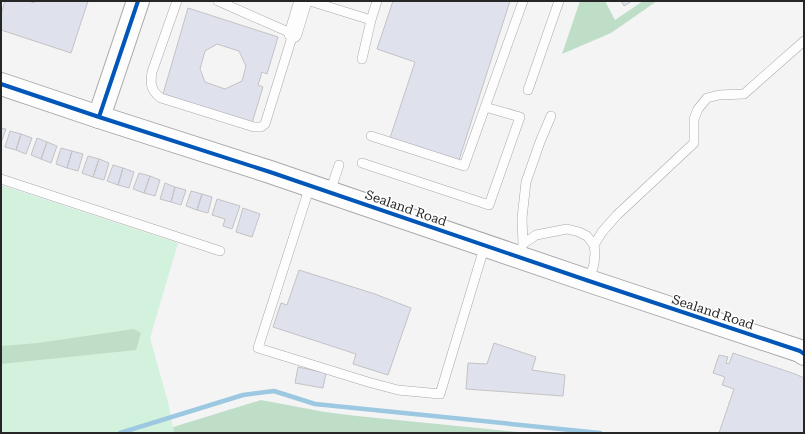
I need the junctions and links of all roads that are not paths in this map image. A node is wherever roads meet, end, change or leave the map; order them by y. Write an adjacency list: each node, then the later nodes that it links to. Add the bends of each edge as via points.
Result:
1 (138, 1): 17 (main road)
2 (177, 1): 10 (lane, via 152,72 152,88 155,93 161,98 254,127 265,124)
3 (218, 1): 10 (lane)
4 (303, 1): 10 (street)
5 (310, 1): 9 (lane)
6 (377, 1): 9 (lane)
7 (523, 1): 15 (lane)
8 (559, 1): 14 (lane)
9 (371, 20): 12 (lane)
10 (293, 34)
11 (804, 41): 25 (lane, via 744,94 707,98 694,119 694,143 617,215)
12 (362, 59)
13 (1, 84): 17 (main road, Sealand Road)
14 (528, 90)
15 (485, 107): 18 (lane, via 464,166); 19 (lane, via 520,117 489,206)
16 (551, 116): 26 (lane, via 526,182)
17 (99, 117): 22 (main road, Sealand Road)
18 (371, 136)
19 (362, 163)
20 (339, 165): 23 (lane)
21 (1, 180): 27 (lane)
22 (310, 185): 23 (main road, Sealand Road); 24 (lane, via 258,348 390,388 440,394)
23 (330, 192): 24 (main road, Sealand Road)
24 (485, 245): 26 (main road, Sealand Road)
25 (594, 245): 26 (lane, via 587,236 567,229 536,235); 28 (lane, via 594,264)
26 (521, 250): 28 (main road, Sealand Road)
27 (220, 251)
28 (589, 281): 29 (main road, Sealand Road)
29 (804, 354)

